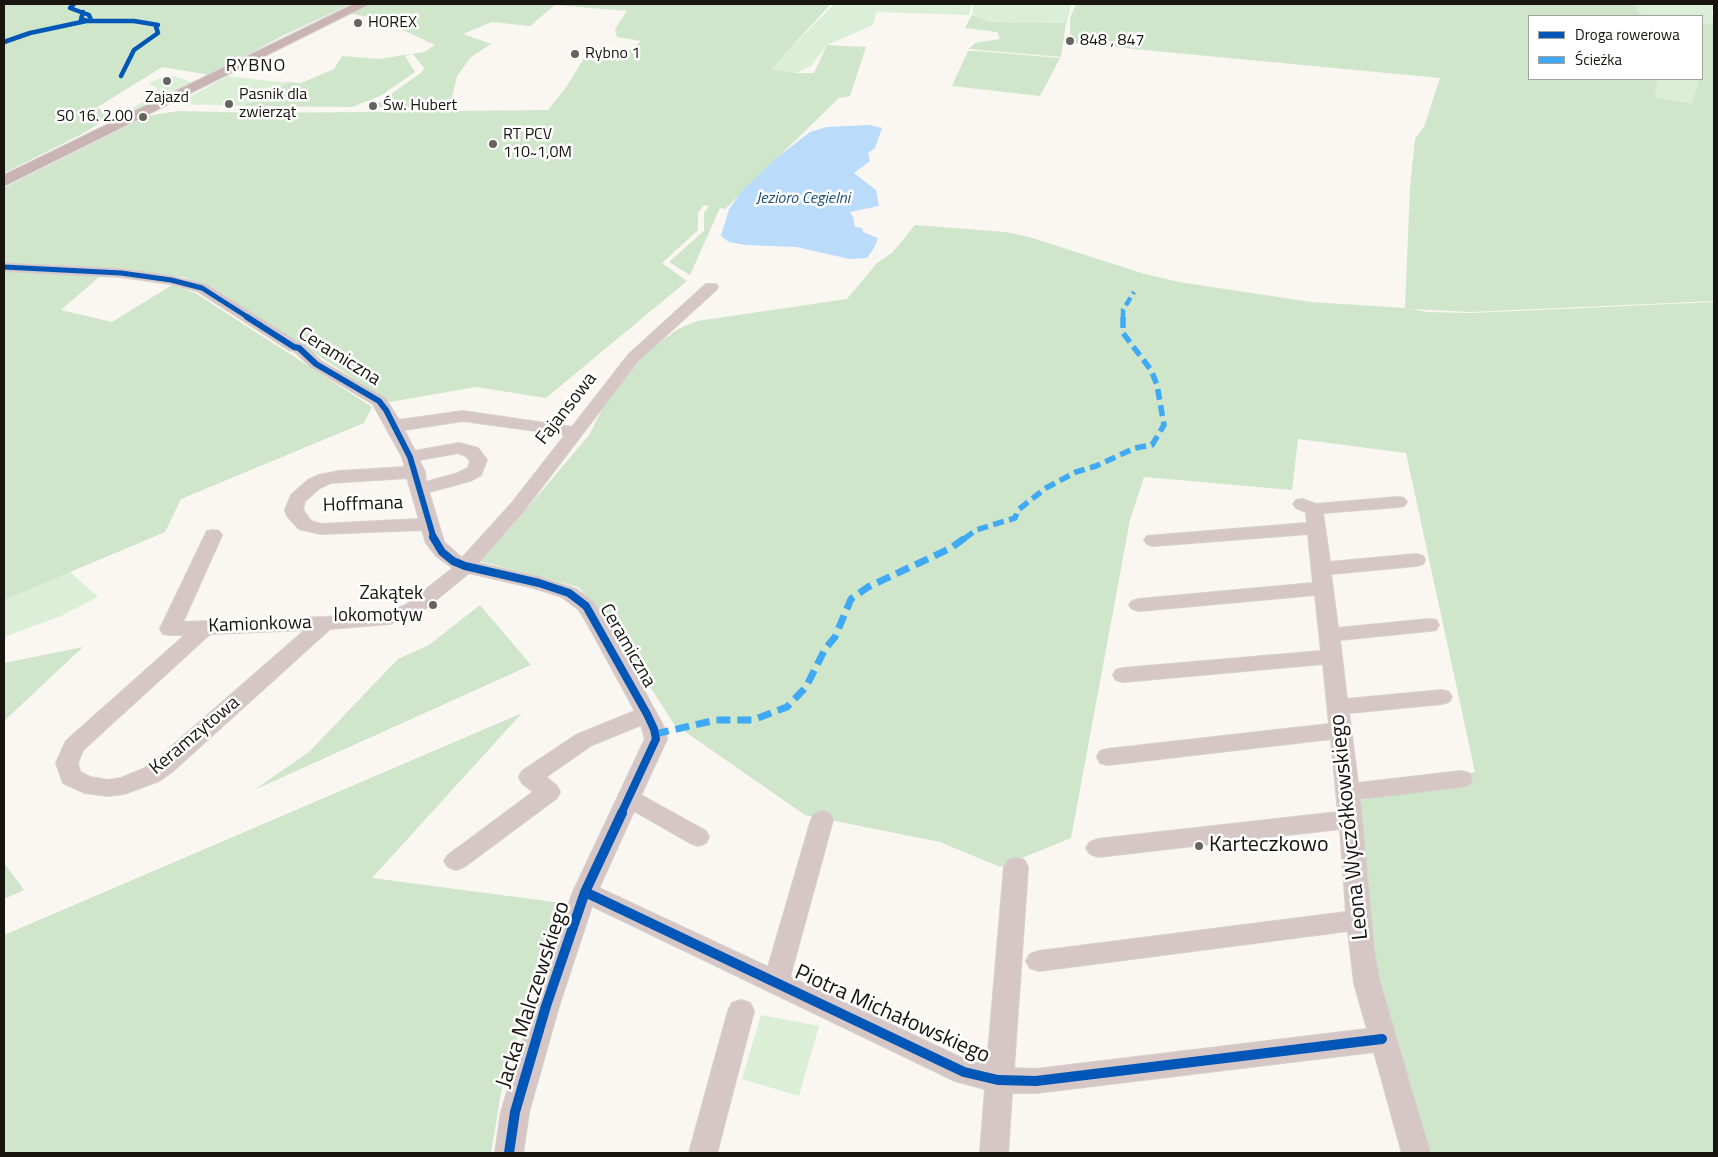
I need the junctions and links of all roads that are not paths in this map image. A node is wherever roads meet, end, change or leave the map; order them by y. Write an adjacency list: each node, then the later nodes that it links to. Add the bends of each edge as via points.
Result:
1 (356, 4): 3 (main road)
2 (363, 4): 3 (main road)
3 (245, 61): 4 (main road)
4 (4, 181)
5 (4, 266): 7 (street, Ceramiczna, via 121,273 202,288 294,348 299,348 316,364 379,401)
6 (711, 287): 8 (street, Fajansowa, via 633,358)
7 (395, 426): 8 (street, via 463,416); 9 (street, Ceramiczna)
8 (574, 432): 16 (street, Fajansowa, via 517,508)
9 (416, 473): 12 (street, Ceramiczna); 12 (street, Hoffmana, via 325,479 297,499 294,510 305,525 320,528)
10 (1398, 502): 11 (street)
11 (1310, 514): 14 (street); 17 (street, Leona Wyczółkowskiego)
12 (430, 524): 16 (street, Ceramiczna, via 435,544 453,561)
13 (213, 535): 21 (street, Kamionkowa, via 170,629)
14 (1153, 540)
15 (1416, 560): 17 (street)
16 (465, 566): 19 (street, Kamionkowa, via 448,583 402,615); 27 (street, Ceramiczna, via 539,583 569,594 586,606)
17 (1322, 579): 18 (street); 22 (street, Leona Wyczółkowskiego)
18 (1139, 605)
19 (325, 623): 21 (street, Kamionkowa); 21 (street, Keramzytowa, via 158,771 138,782 108,788 85,785 72,777 67,762 74,746)
20 (1429, 625): 22 (street)
21 (205, 628)
22 (1328, 634): 23 (street, Leona Wyczółkowskiego)
23 (1331, 657): 24 (street); 26 (street, Leona Wyczółkowskiego)
24 (1123, 675)
25 (1442, 697): 26 (street)
26 (1338, 707): 28 (street, Leona Wyczółkowskiego)
27 (647, 714): 32 (street, Jacka Malczewskiego, via 656,739); 37 (street, via 584,740 530,777 549,792)
28 (1341, 730): 29 (street); 31 (street, Leona Wyczółkowskiego)
29 (1108, 757)
30 (1461, 779): 31 (street)
31 (1348, 792): 33 (street, Leona Wyczółkowskiego)
32 (629, 798): 35 (street); 39 (street, Jacka Malczewskiego)
33 (1350, 819): 36 (street); 40 (street, Leona Wyczółkowskiego)
34 (822, 820): 42 (street, Piotra Michałowskiego)
35 (698, 837)
36 (1098, 848)
37 (456, 861)
38 (1016, 867): 45 (street)
39 (586, 892): 42 (street, Piotra Michałowskiego); 46 (street, Jacka Malczewskiego, via 543,1015 515,1112)
40 (1359, 920): 41 (street); 44 (street, Leona Wyczółkowskiego, via 1366,983)
41 (1039, 961)
42 (776, 982): 45 (street, Piotra Michałowskiego, via 964,1072)
43 (741, 1011): 47 (street)
44 (1382, 1039): 45 (street, Piotra Michałowskiego, via 1036,1081); 49 (street, Leona Wyczółkowskiego)
45 (998, 1080): 48 (street)
46 (509, 1153)
47 (703, 1153)
48 (994, 1153)
49 (1413, 1153)

